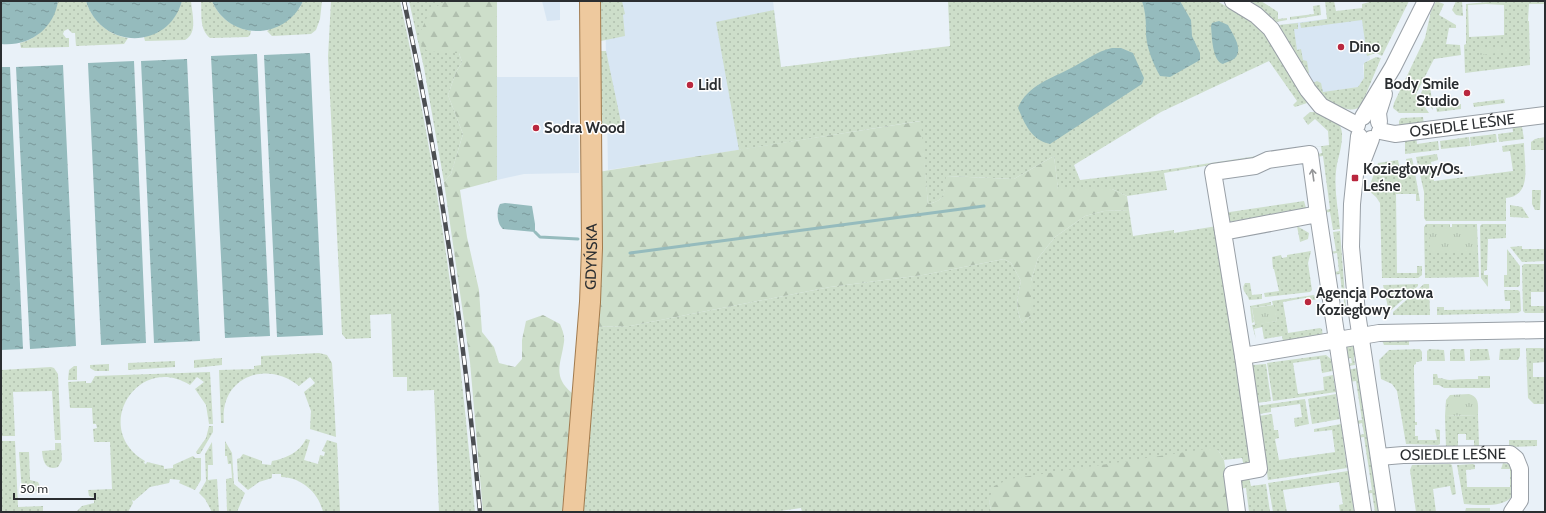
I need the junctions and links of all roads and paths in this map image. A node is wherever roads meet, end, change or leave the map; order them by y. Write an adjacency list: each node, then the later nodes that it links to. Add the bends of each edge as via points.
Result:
1 (590, 1): 13 (main road, GDYŃSKA, via 592,248)
2 (1234, 1): 5 (street, via 1272,29 1308,90 1321,106)
3 (1426, 1): 5 (street, via 1393,67 1381,103)
4 (1545, 115): 5 (street, OSIEDLE LEŚNE, via 1395,134)
5 (1368, 128): 9 (street, via 1355,178 1351,216 1351,247)
6 (1318, 214): 7 (street); 7 (street, one-way to 7, via 1310,154 1268,160 1254,166 1213,172); 10 (street)
7 (1223, 232): 11 (street)
8 (1545, 330): 9 (street, via 1388,333)
9 (1361, 336): 10 (street); 12 (street)
10 (1337, 341): 11 (street); 15 (street)
11 (1243, 356): 14 (street, via 1259,469 1232,474)
12 (1379, 457): 16 (street); 17 (street, OSIEDLE LEŚNE, via 1510,454 1516,459 1520,469 1520,500)
13 (573, 512)
14 (1238, 512)
15 (1363, 512)
16 (1387, 512)
17 (1512, 512)

